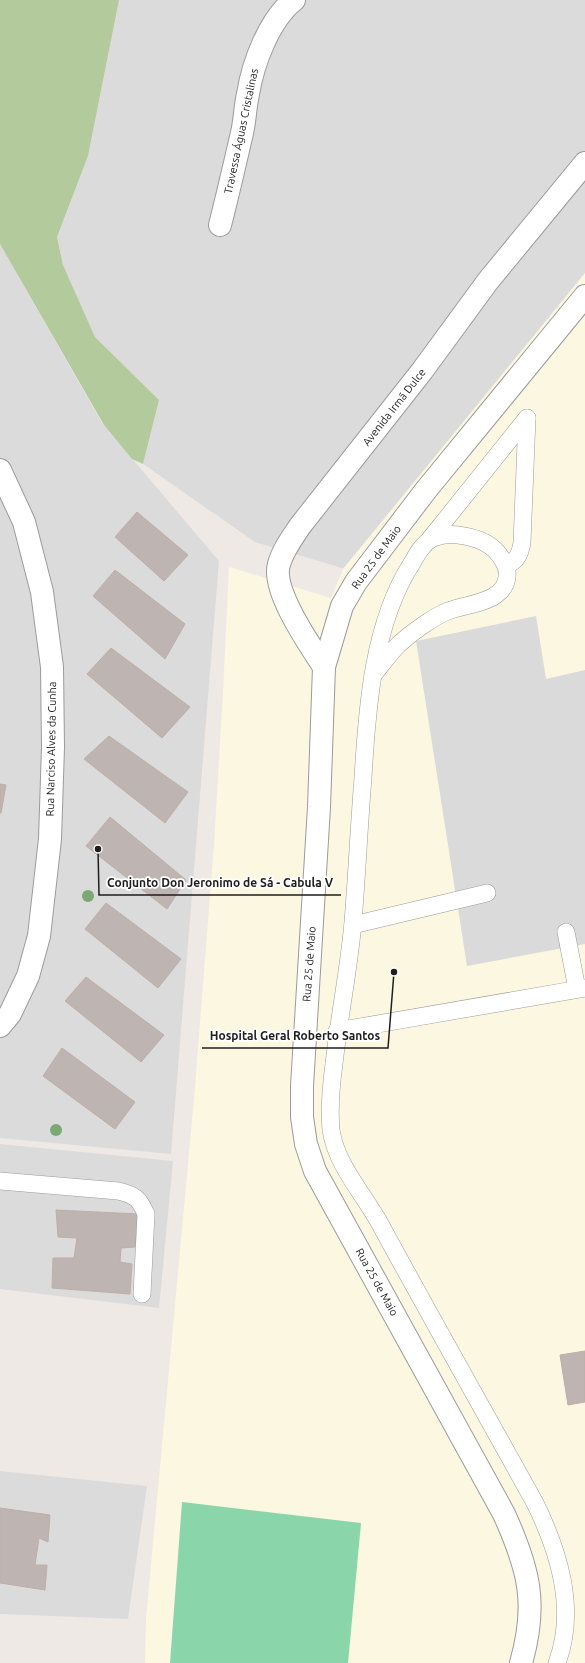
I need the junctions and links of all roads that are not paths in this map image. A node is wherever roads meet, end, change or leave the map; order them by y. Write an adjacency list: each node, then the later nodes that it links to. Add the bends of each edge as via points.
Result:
1 (294, 0): 3 (street, Travessa Águas Cristalinas, via 284,9 269,32 256,64 248,93 243,131)
2 (585, 163): 8 (street, Avenida Irmã Dulce, via 488,280 422,371 287,546 279,565 279,582 285,599)
3 (220, 224)
4 (585, 296): 8 (street, Rua 25 de Maio, via 426,490 356,582 342,606)
5 (0, 470): 14 (street, Rua Narciso Alves da Cunha, via 24,522 42,592 52,667 53,747 50,839 39,936 28,976 10,1014)
6 (430, 539): 7 (lane, via 450,534 468,536 484,542 499,553); 7 (lane, via 528,418 522,543 517,558 513,563); 9 (lane, via 403,576 382,635)
7 (506, 565): 9 (lane, via 508,577 496,595 446,612 422,627 400,643)
8 (324, 667): 18 (street, Rua 25 de Maio, via 319,807 302,1086 302,1117 306,1144 315,1171 515,1537 528,1583 530,1614)
9 (374, 674): 11 (lane, via 366,733)
10 (487, 893): 11 (lane)
11 (353, 925): 15 (lane)
12 (566, 932): 13 (lane)
13 (581, 988): 15 (lane)
14 (0, 1026)
15 (338, 1030): 19 (lane, via 330,1110 336,1152 376,1217 546,1526 560,1566 565,1596 566,1625)
16 (0, 1181): 17 (lane, via 132,1194 141,1202 146,1214)
17 (142, 1294)
18 (521, 1663)
19 (557, 1663)

